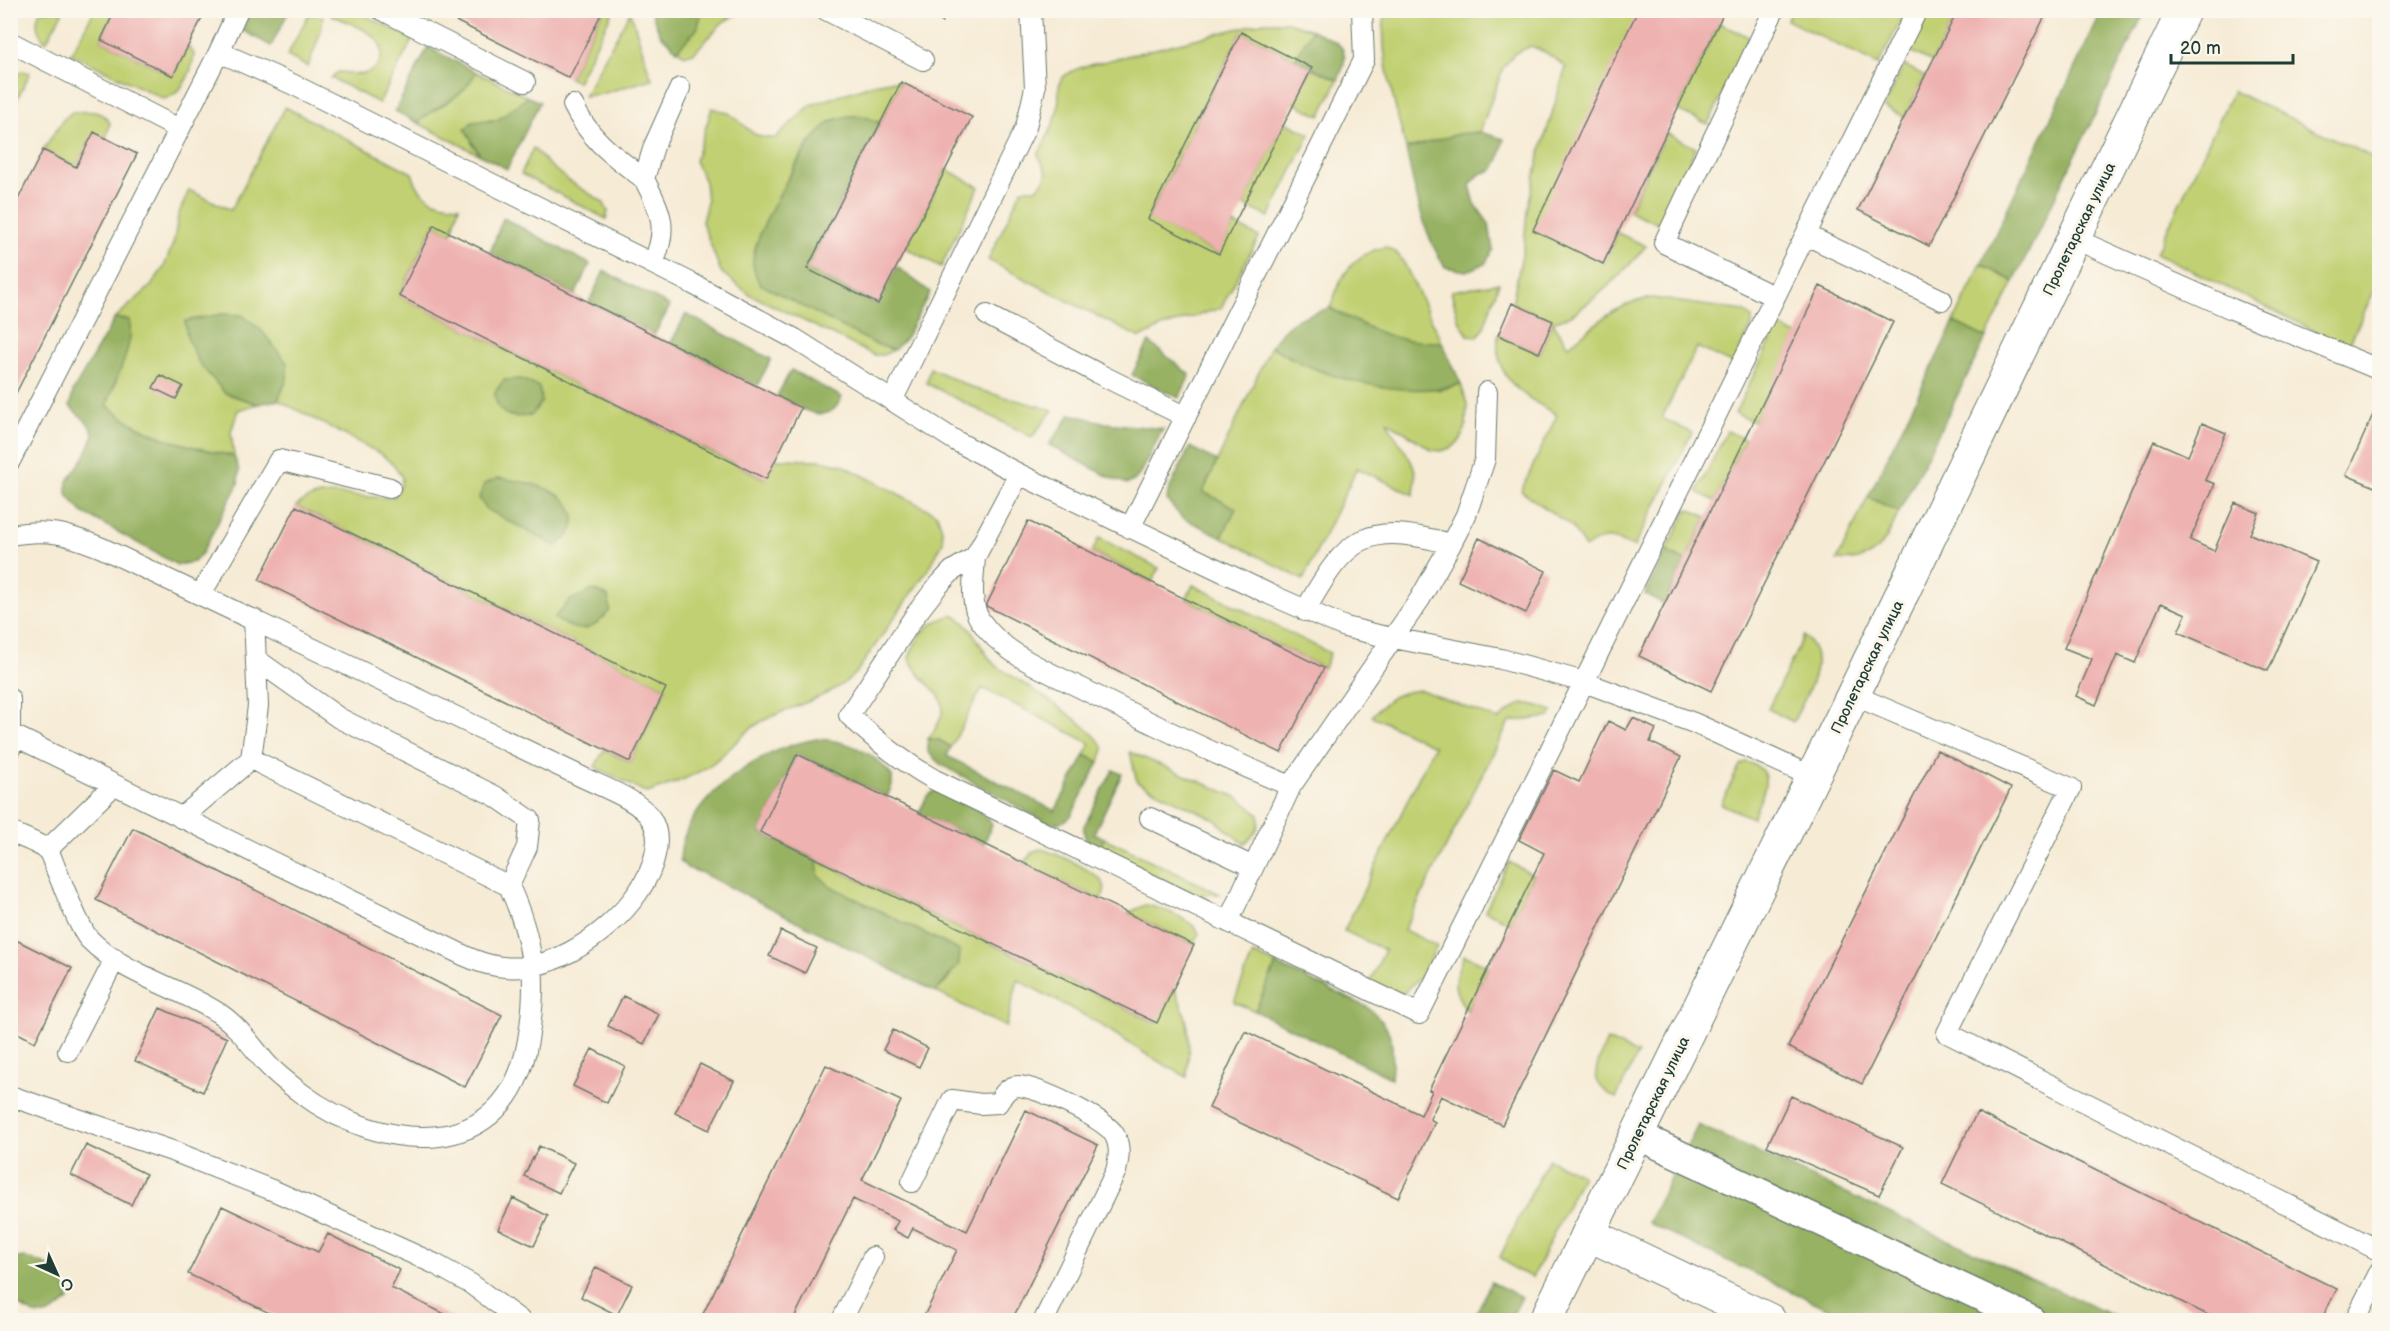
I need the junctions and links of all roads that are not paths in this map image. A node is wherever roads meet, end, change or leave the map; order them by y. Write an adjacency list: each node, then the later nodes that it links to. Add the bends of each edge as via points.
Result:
1 (238, 10): 10 (lane)
2 (382, 10): 12 (lane)
3 (826, 10): 11 (lane)
4 (1032, 10): 25 (lane, via 1035,88 1026,127)
5 (1362, 10): 26 (lane, via 1364,60)
6 (1774, 10): 20 (lane, via 1664,243)
7 (1917, 10): 17 (lane)
8 (2184, 10): 18 (street, Пролетарская улица)
9 (10, 42): 15 (lane)
10 (219, 52): 15 (lane); 19 (lane)
11 (923, 60)
12 (525, 82)
13 (680, 88): 16 (lane)
14 (573, 105): 16 (lane, via 592,138)
15 (179, 129): 27 (lane)
16 (644, 178): 19 (lane, via 660,215 663,234)
17 (1806, 235): 20 (lane); 21 (lane)
18 (2074, 239): 23 (lane); 40 (street, Пролетарская улица)
19 (653, 263): 25 (lane, via 788,334)
20 (1775, 297): 39 (lane)
21 (1942, 300)
22 (987, 315): 26 (lane)
23 (2379, 370)
24 (1487, 392): 32 (lane, via 1485,459 1466,515)
25 (892, 401): 28 (lane)
26 (1186, 417): 30 (lane)
27 (10, 461)
28 (1019, 474): 30 (lane); 33 (lane)
29 (390, 488): 34 (lane, via 279,460)
30 (1131, 528): 35 (lane)
31 (10, 534): 34 (lane, via 53,531 76,537)
32 (1451, 544): 35 (lane, via 1405,533 1367,537 1338,558); 37 (lane)
33 (975, 557): 47 (lane, via 975,607 979,618 1015,652 1171,734); 54 (lane, via 952,571 937,587 849,715 890,751 935,780)
34 (201, 594): 36 (lane)
35 (1305, 611): 37 (lane, via 1346,627)
36 (254, 619): 38 (lane); 56 (lane, via 639,805 650,817 657,838 656,851 639,894 625,911 576,948)
37 (1393, 638): 39 (lane, via 1501,659); 47 (lane)
38 (257, 660): 44 (lane, via 258,706); 53 (lane, via 339,718 495,796 530,820 527,848)
39 (1584, 682): 45 (lane, via 1694,723); 54 (lane, via 1419,1014)
40 (1853, 695): 45 (street, Пролетарская улица); 62 (lane, via 2071,788 1947,1033)
41 (10, 699): 42 (lane)
42 (11, 734): 43 (lane); 46 (lane)
43 (10, 749)
44 (251, 759): 48 (lane); 53 (lane)
45 (1813, 777): 59 (street, Пролетарская улица)
46 (114, 785): 48 (lane); 51 (lane)
47 (1291, 786): 52 (lane)
48 (182, 818): 56 (lane, via 465,956 495,967)
49 (1150, 818): 52 (lane)
50 (10, 832): 51 (lane)
51 (47, 850): 55 (lane, via 88,939)
52 (1253, 867): 54 (lane)
53 (508, 886): 56 (lane, via 526,928)
54 (1228, 922)
55 (115, 959): 56 (lane, via 219,1013 268,1065 324,1107 366,1126 434,1138 487,1119 510,1091 528,1044); 57 (lane)
56 (533, 966)
57 (68, 1051)
58 (10, 1096): 65 (lane, via 277,1192 435,1264 471,1284)
59 (1637, 1135): 61 (street, Пролетарская улица); 70 (street)
60 (912, 1182): 67 (lane, via 952,1100 998,1103 1009,1089 1028,1088 1093,1117 1114,1133 1120,1156 1116,1171)
61 (1588, 1234): 68 (street, Пролетарская улица); 69 (street)
62 (2379, 1251)
63 (873, 1257): 66 (lane)
64 (2379, 1271): 71 (lane)
65 (520, 1320)
66 (842, 1320)
67 (1044, 1320)
68 (1546, 1320)
69 (1769, 1320)
70 (2031, 1320)
71 (2355, 1320)

